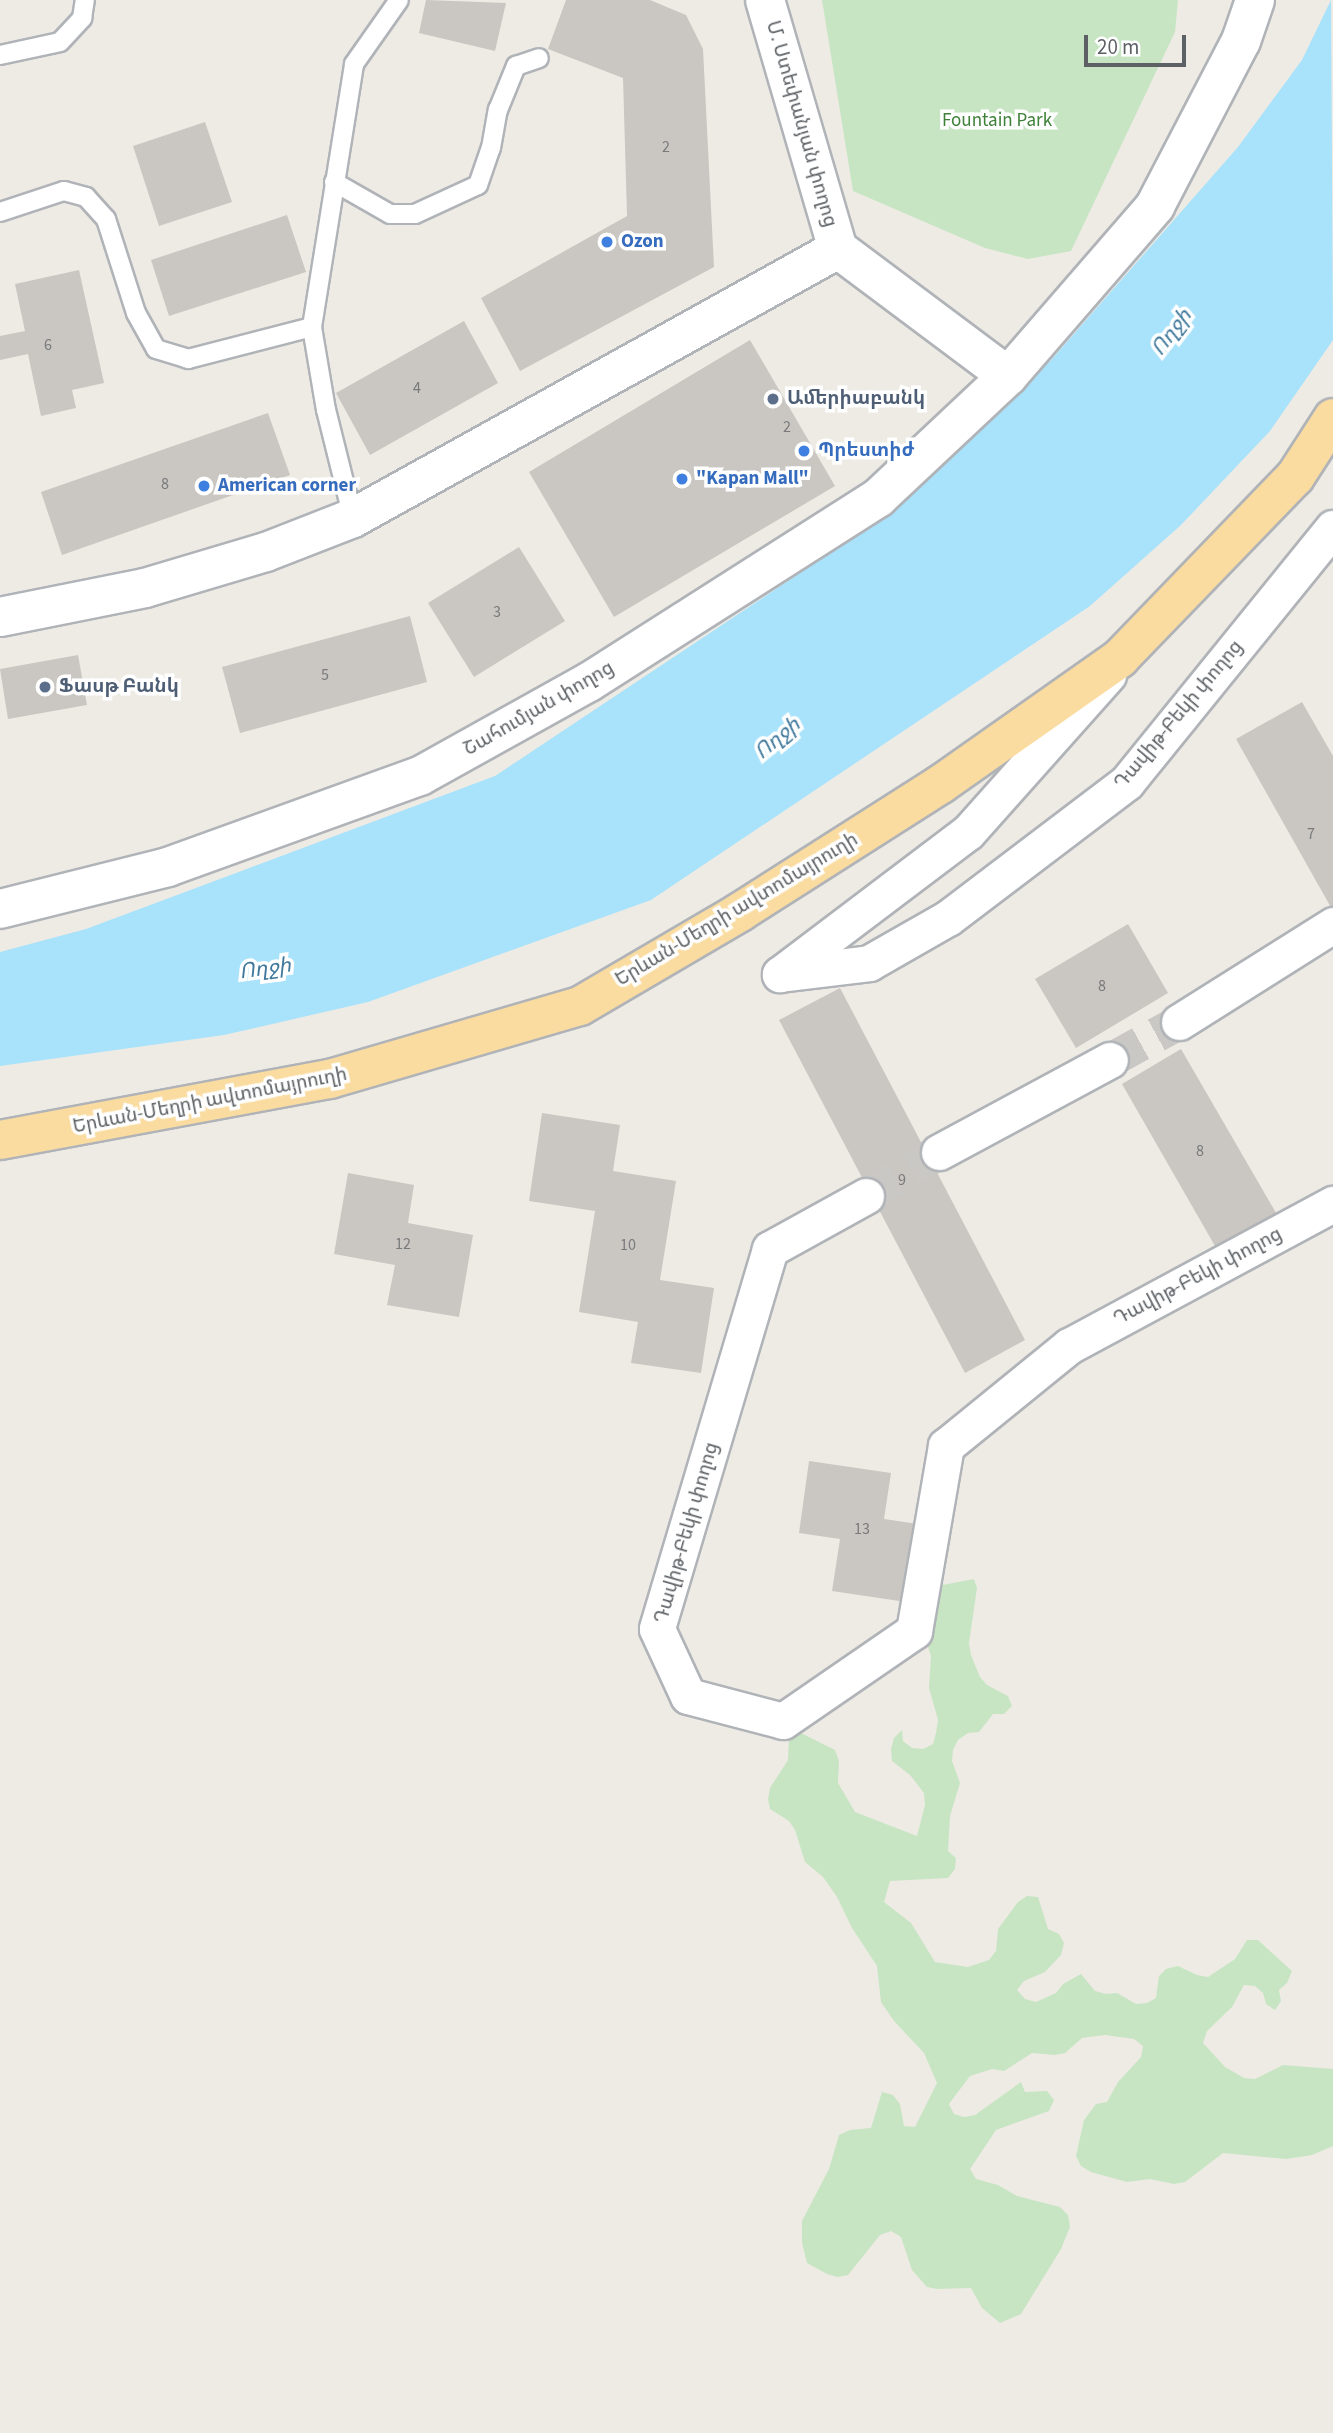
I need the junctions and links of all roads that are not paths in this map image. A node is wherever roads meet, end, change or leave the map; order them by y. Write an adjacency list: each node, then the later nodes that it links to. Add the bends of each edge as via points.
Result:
1 (85, 0): 5 (lane, via 82,19 60,42)
2 (398, 0): 7 (lane, via 354,64)
3 (765, 0): 9 (street, Մ. Ստեփանյան փողոց)
4 (1255, 0): 11 (street, Շահումյան փողոց, via 1241,41 1155,206)
5 (0, 55)
6 (539, 58): 7 (lane, via 516,66 498,110 478,185 415,214 390,214)
7 (334, 182): 10 (lane)
8 (0, 212): 10 (lane, via 64,191 86,197 106,219 136,313 156,349 188,359)
9 (838, 249): 11 (street); 13 (street)
10 (312, 327): 13 (lane, via 326,410)
11 (1008, 376): 17 (street, Շահումյան փողոց, via 878,498 589,682 420,776 168,866)
12 (1333, 418): 16 (highway, Երևան-Մեղրի ավտոմայրուղի, via 1295,477)
13 (353, 519): 15 (street, via 266,552 145,588)
14 (1333, 528): 16 (street, Դավիթ-Բեկի փողոց, via 1127,782 948,918 869,963 780,974 968,832 1096,692)
15 (0, 617)
16 (1120, 658): 21 (highway, Երևան-Մեղրի ավտոմայրուղի, via 941,784 740,912 580,1006 330,1080)
17 (0, 909)
18 (1333, 925): 19 (street)
19 (1179, 1022)
20 (1110, 1060): 22 (street)
21 (0, 1140)
22 (939, 1152)
23 (866, 1196): 24 (street, Դավիթ-Բեկի փողոց, via 770,1250 657,1629 688,1696 783,1721 914,1631 946,1447 1069,1346)
24 (1333, 1204)

